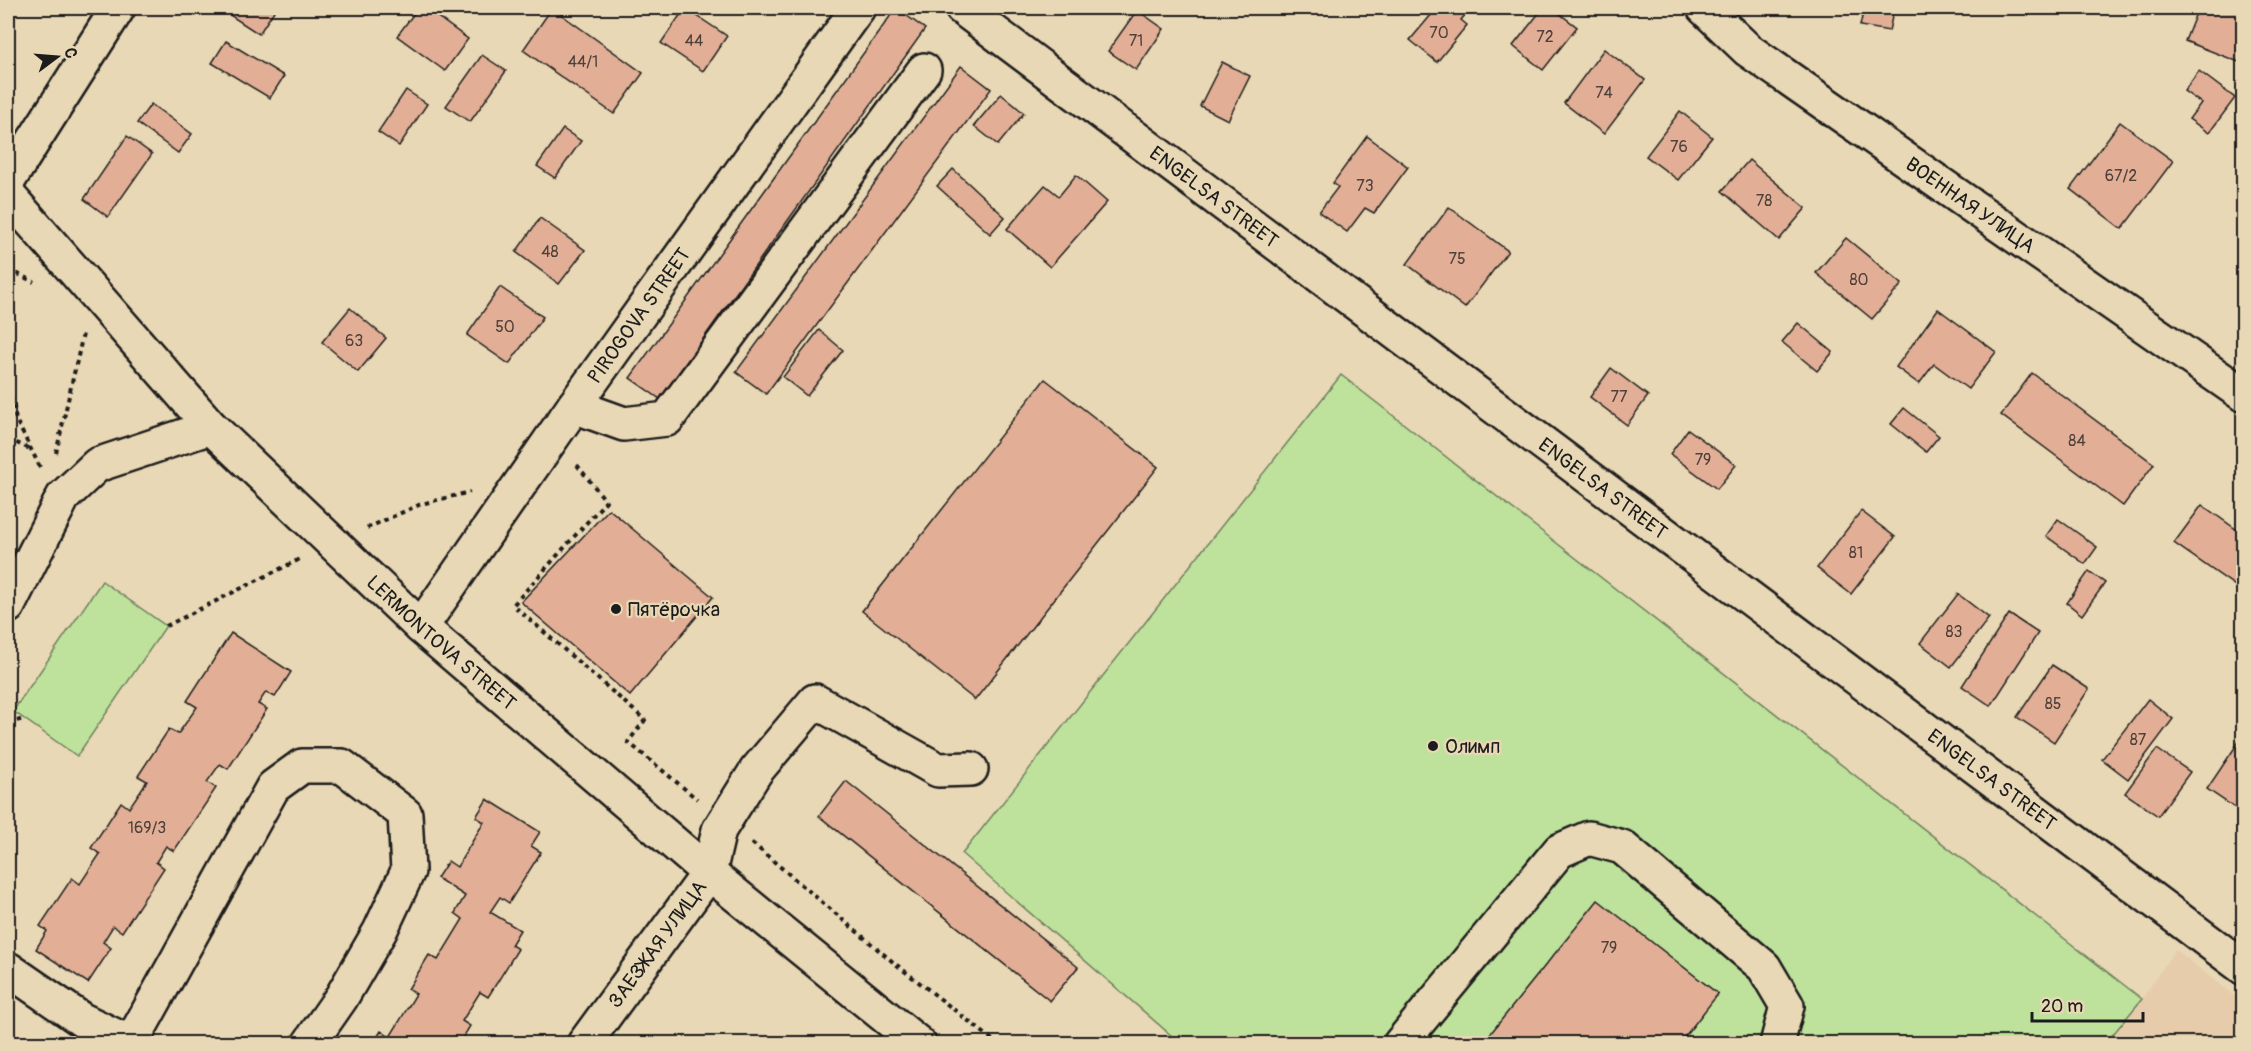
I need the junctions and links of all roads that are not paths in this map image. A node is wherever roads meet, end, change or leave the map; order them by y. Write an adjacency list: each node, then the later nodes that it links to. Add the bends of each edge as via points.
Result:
1 (118, 8): 6 (street)
2 (858, 8): 9 (street, PIROGOVA STREET)
3 (962, 8): 15 (street, ENGELSA STREET)
4 (1704, 8): 8 (street, ВОЕННАЯ УЛИЦА, via 1748,50)
5 (924, 70): 9 (street, via 667,419 624,424)
6 (8, 181)
7 (8, 195): 10 (street, LERMONTOVA STREET)
8 (2244, 395)
9 (574, 406): 12 (street, PIROGOVA STREET)
10 (211, 427): 11 (street, via 97,465 56,491); 12 (street, LERMONTOVA STREET)
11 (8, 606)
12 (421, 627): 14 (street, LERMONTOVA STREET)
13 (971, 769): 14 (street, via 939,771 815,701 756,771 719,830)
14 (709, 873): 19 (street, ЗАЕЗЖАЯ УЛИЦА); 20 (street, LERMONTOVA STREET)
15 (2244, 968)
16 (8, 969): 17 (street, via 82,1020)
17 (132, 1043): 18 (street, via 273,787 302,766 342,765 405,814 408,871 380,932)
18 (309, 1044)
19 (584, 1044)
20 (919, 1044)
21 (1400, 1044): 22 (street, via 1559,851 1589,838 1622,847 1764,967 1788,1006)
22 (1777, 1044)

